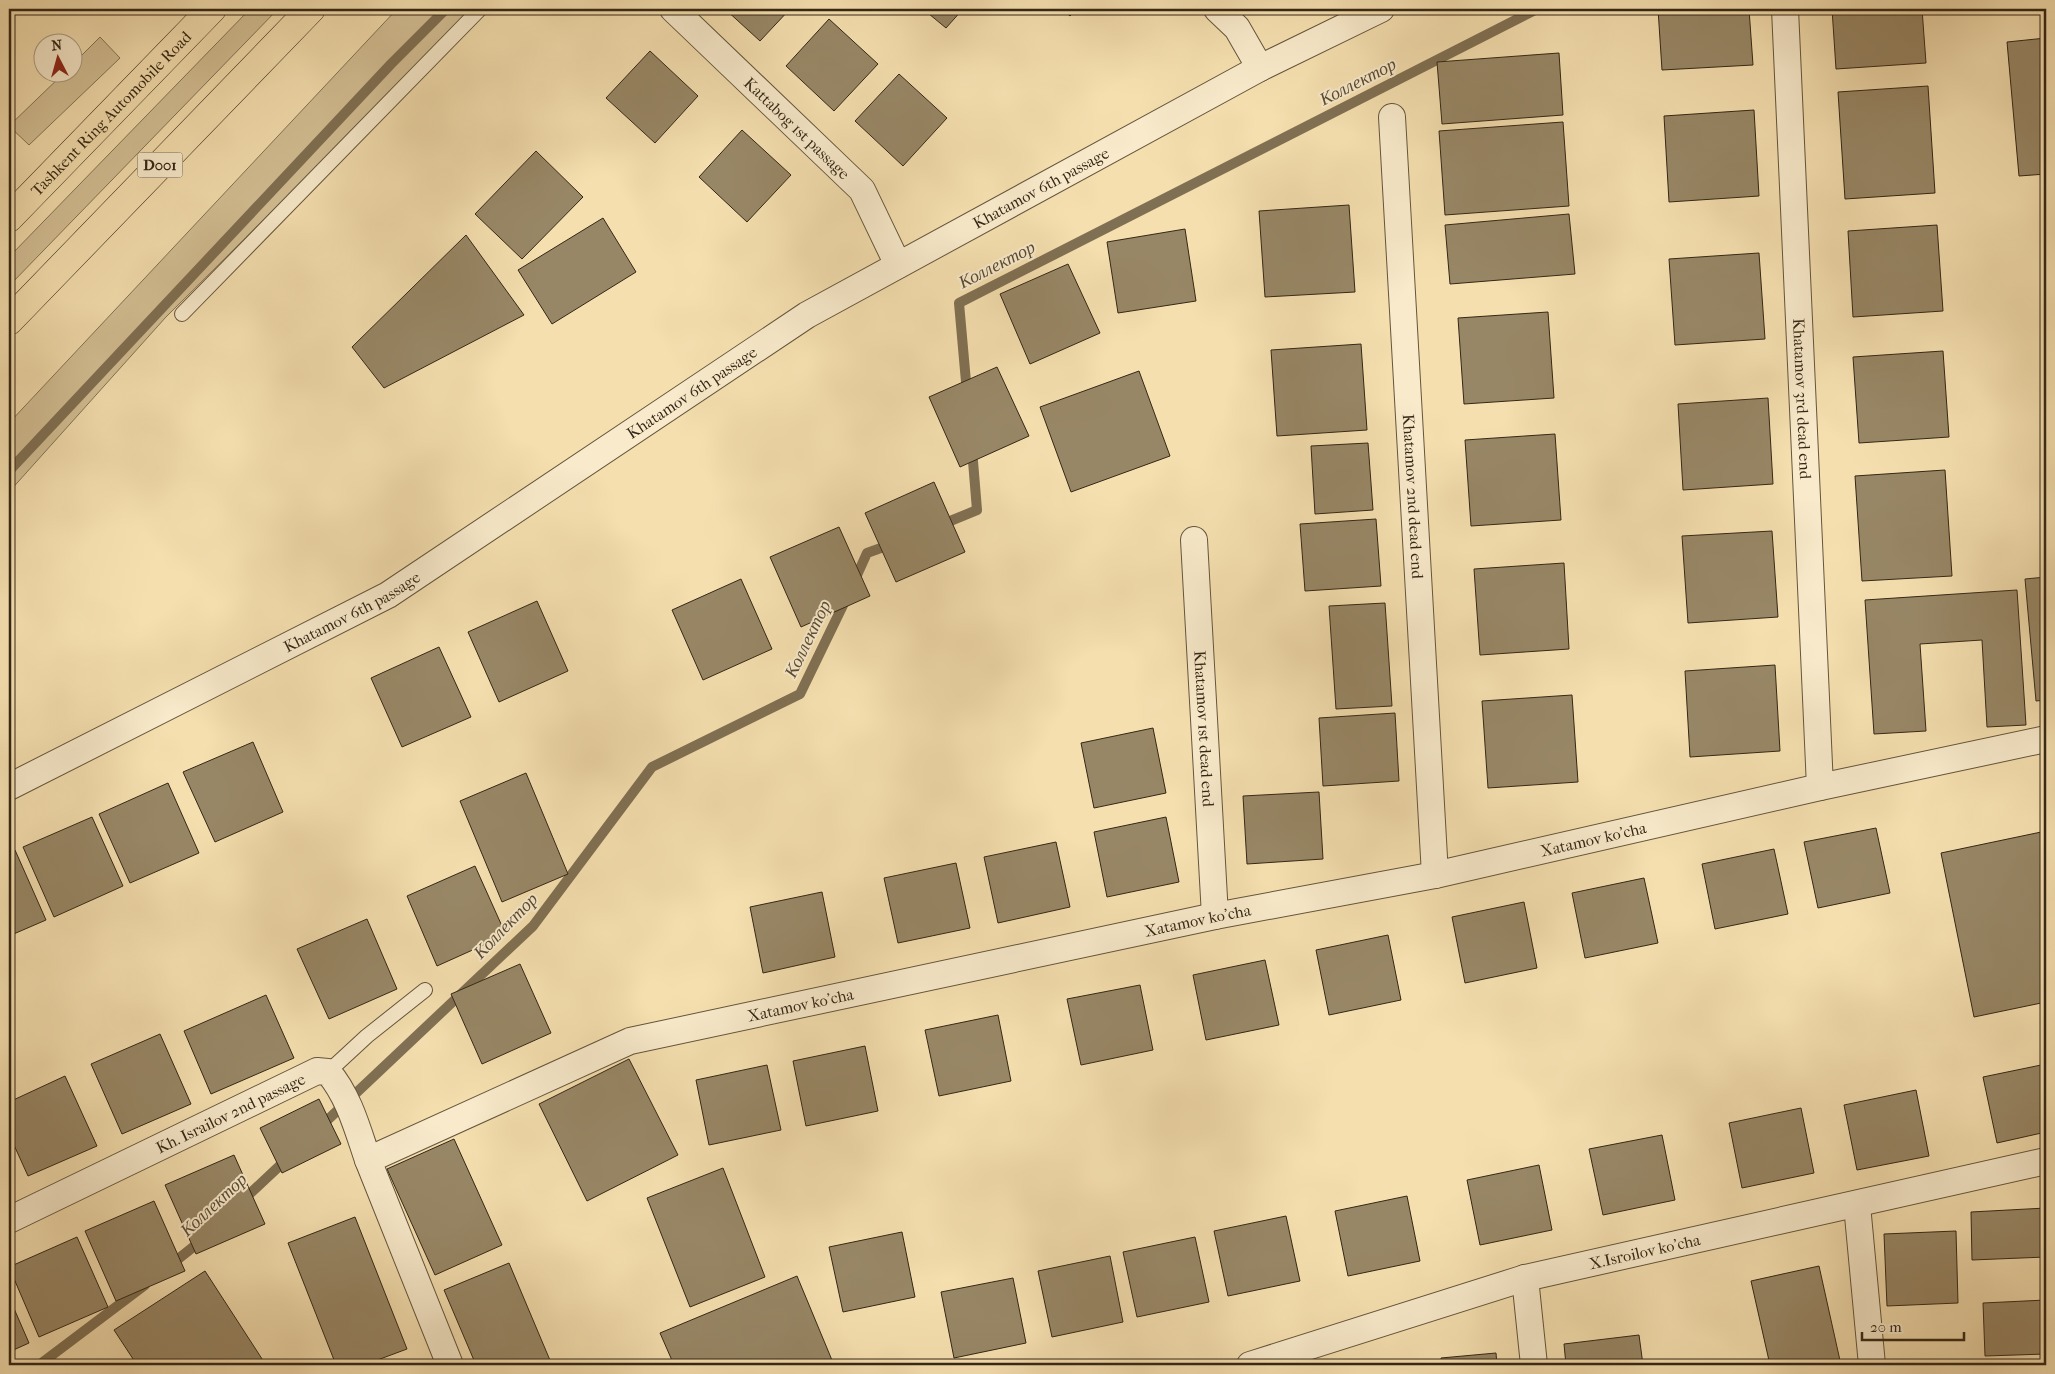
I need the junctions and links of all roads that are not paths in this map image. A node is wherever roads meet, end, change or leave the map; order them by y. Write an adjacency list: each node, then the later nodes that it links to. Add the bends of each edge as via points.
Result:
1 (212, 9): 10 (highway, Tashkent Ring Automobile Road)
2 (311, 9): 13 (highway, D001)
3 (480, 9): 12 (lane)
4 (673, 9): 11 (street, Kattabog 1st passage, via 862,190)
5 (1217, 9): 8 (street, via 1237,28)
6 (1381, 9): 8 (street, Khatamov 6th passage)
7 (1786, 9): 17 (street, Khatamov 3rd dead end)
8 (1260, 68): 11 (street, Khatamov 6th passage)
9 (1392, 117): 18 (street, Khatamov 2nd dead end)
10 (9, 218)
11 (898, 265): 16 (street, Khatamov 6th passage, via 807,315 388,595)
12 (182, 314)
13 (9, 321)
14 (1194, 540): 19 (street, Khatamov 1st dead end)
15 (2046, 739): 17 (street, Xatamov ko'cha)
16 (9, 787)
17 (1820, 787): 18 (street, Xatamov ko'cha)
18 (1435, 876): 19 (street, Xatamov ko'cha)
19 (1215, 916): 22 (street, Xatamov ko'cha, via 630,1041)
20 (425, 990): 21 (lane)
21 (328, 1072): 22 (street, via 342,1094); 25 (street, Kh. Israilov 2nd passage, via 317,1071)
22 (368, 1160): 27 (street)
23 (2046, 1161): 24 (street, X.Isroilov ko'cha)
24 (1857, 1205): 26 (street, X.Isroilov ko'cha); 30 (street)
25 (9, 1220)
26 (1525, 1278): 28 (street, X.Isroilov ko'cha); 29 (street)
27 (450, 1365)
28 (1250, 1365)
29 (1534, 1365)
30 (1872, 1365)

